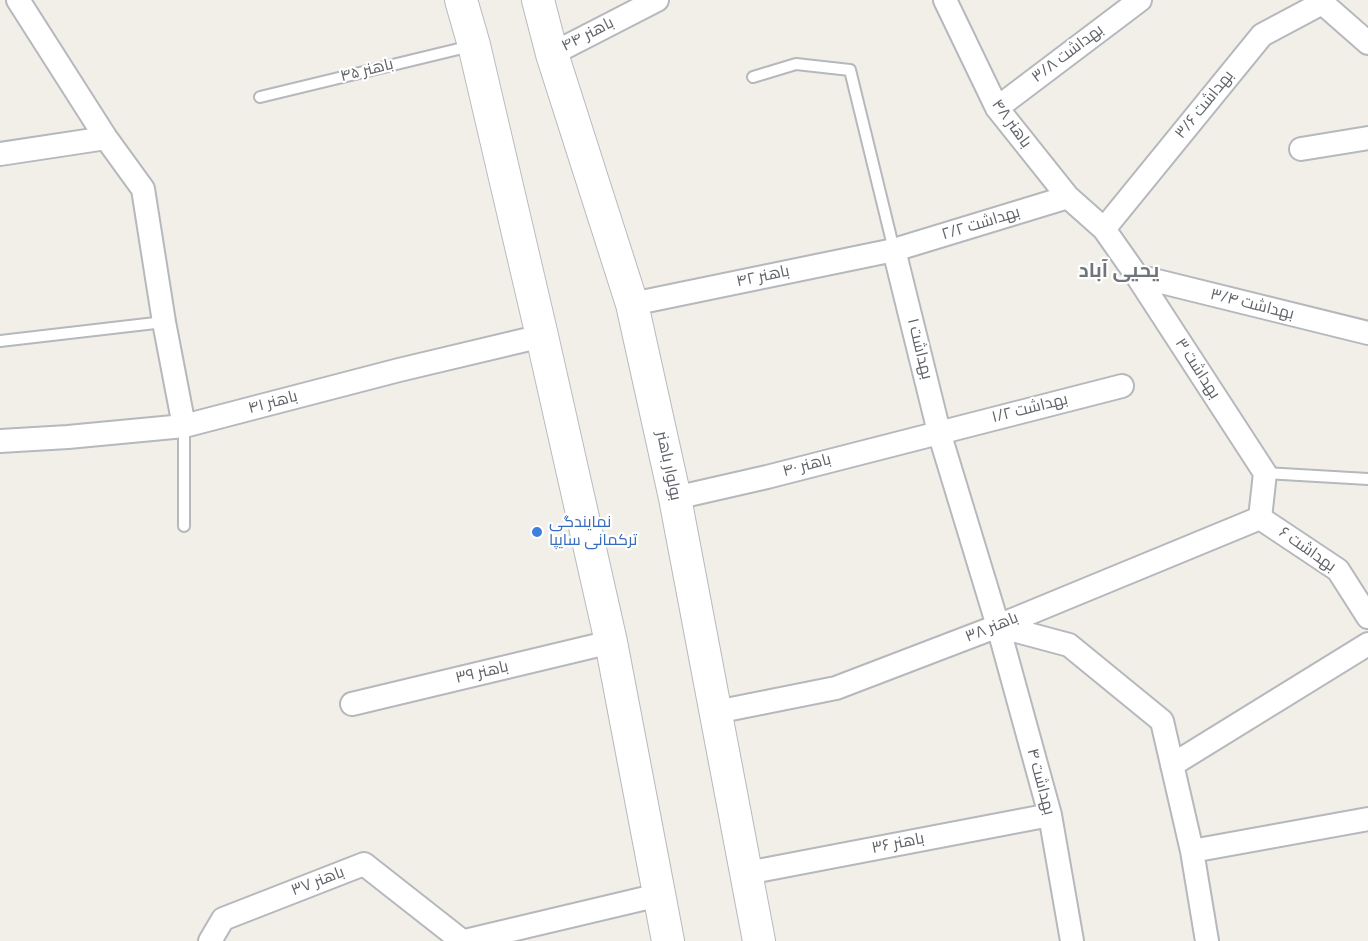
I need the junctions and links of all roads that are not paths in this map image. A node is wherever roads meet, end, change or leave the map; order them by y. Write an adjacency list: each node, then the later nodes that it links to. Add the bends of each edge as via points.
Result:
1 (18, 0): 14 (street)
2 (461, 0): 9 (main road)
3 (538, 0): 10 (main road, بولوار باهنر)
4 (657, 0): 10 (street, باهنر ۴۴)
5 (945, 0): 13 (street, باهنر ۴۸)
6 (1140, 0): 13 (street, بهداشت ۳/۸)
7 (1321, 2): 8 (street); 19 (street, بهداشت ۳/۶, via 1262,35)
8 (1368, 43)
9 (474, 45): 12 (lane, باهنر ۴۵); 25 (main road)
10 (552, 54): 22 (main road, بولوار باهنر)
11 (753, 77): 20 (lane, بهداشت ۱, via 796,64 850,70)
12 (260, 97)
13 (997, 108): 18 (street, باهنر ۴۸)
14 (106, 138): 17 (street); 23 (street, via 143,189)
15 (1368, 138): 16 (street)
16 (1300, 149)
17 (0, 154)
18 (1068, 197): 19 (street, باهنر ۴۸); 20 (street, بهداشت ۲/۲)
19 (1104, 229): 21 (street, بهداشت ۳)
20 (894, 250): 22 (street, باهنر ۴۲); 29 (street, بهداشت ۱)
21 (1137, 276): 24 (street, بهداشت ۳/۴); 31 (street, بهداشت ۳)
22 (632, 304): 33 (main road, بولوار باهنر)
23 (165, 322): 26 (lane); 28 (street)
24 (1368, 333)
25 (542, 336): 28 (street, باهنر ۴۱); 38 (main road)
26 (0, 341)
27 (1122, 386): 29 (street, بهداشت ۱/۲)
28 (184, 426): 30 (street, باهنر ۴۱); 35 (lane)
29 (939, 432): 33 (street, باهنر ۴۰); 37 (street, بهداشت ۱)
30 (0, 441)
31 (1264, 473): 32 (lane); 34 (street)
32 (1368, 479)
33 (675, 498): 41 (main road, بولوار باهنر)
34 (1260, 518): 36 (street, بهداشت ۶, via 1338,570); 37 (street, باهنر ۳۸)
35 (184, 526)
36 (1368, 617)
37 (998, 626): 41 (street, باهنر ۳۸, via 836,688); 42 (street, via 1069,645 1162,721); 43 (street, بهداشت ۴)
38 (611, 642): 40 (street, باهنر ۳۹); 47 (main road)
39 (1368, 644): 42 (street)
40 (352, 704)
41 (716, 712): 46 (main road, بولوار باهنر)
42 (1172, 765): 45 (street)
43 (1050, 815): 46 (street, باهنر ۳۶); 52 (street, بهداشت ۴)
44 (1368, 819): 45 (street)
45 (1192, 851): 53 (street)
46 (747, 873): 51 (main road, بولوار باهنر)
47 (659, 895): 49 (street, باهنر ۳۷); 50 (main road)
48 (210, 941): 49 (street, باهنر ۳۷, via 223,919 364,864)
49 (464, 941)
50 (668, 941)
51 (759, 941)
52 (1072, 941)
53 (1207, 941)

